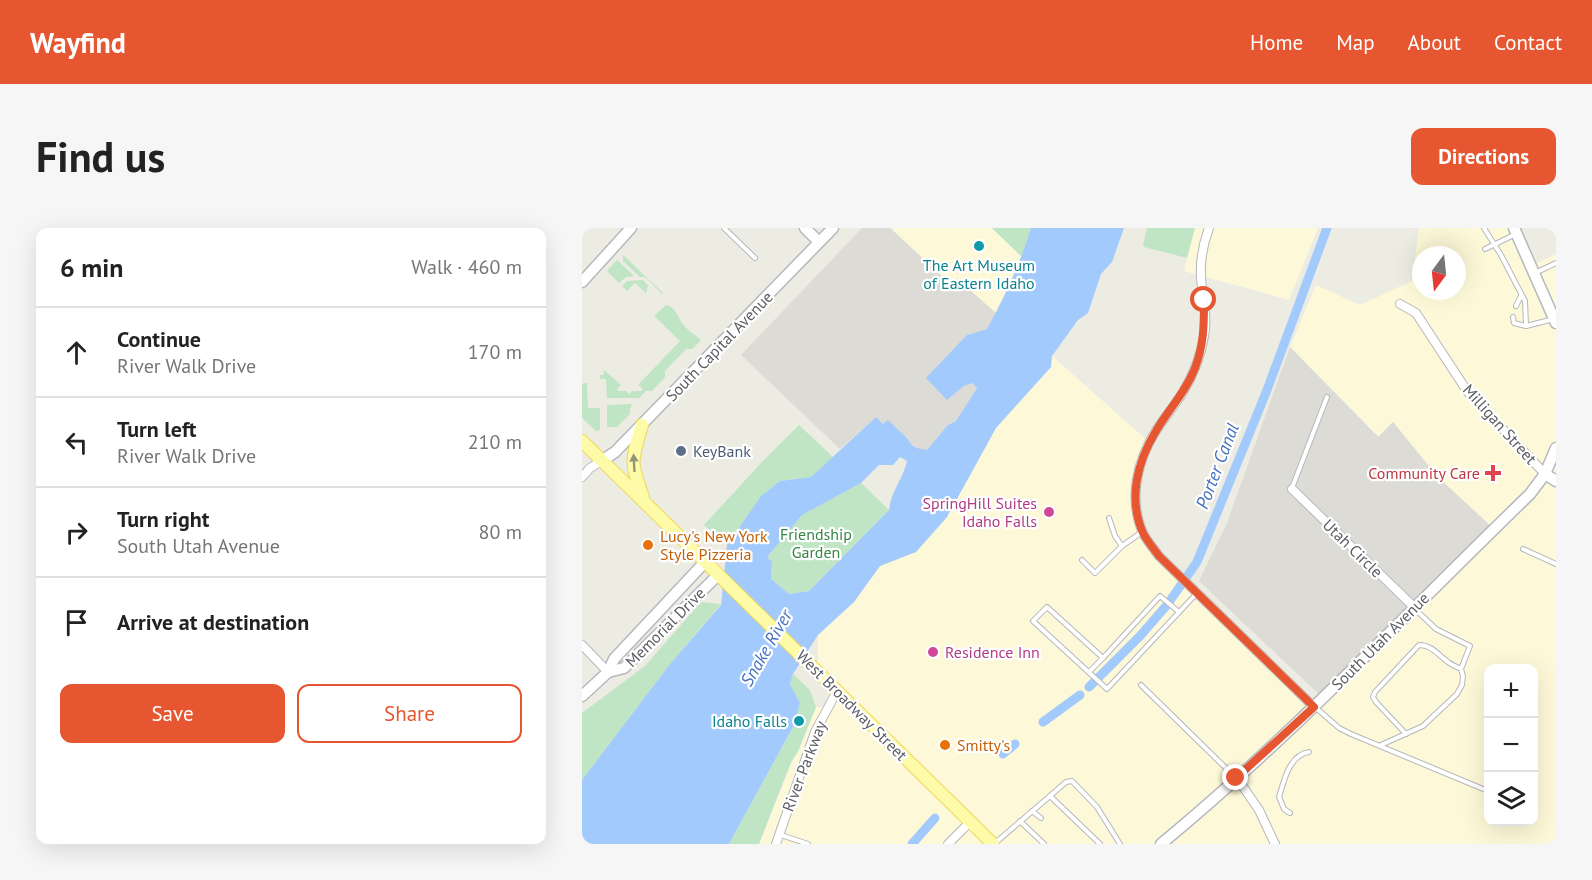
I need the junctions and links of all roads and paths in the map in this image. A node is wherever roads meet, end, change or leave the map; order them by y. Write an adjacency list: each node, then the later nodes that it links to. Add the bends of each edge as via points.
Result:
1 (631, 228): 14 (main road)
2 (724, 228): 11 (lane)
3 (805, 228): 8 (main road)
4 (832, 228): 8 (main road, South Capital Avenue)
5 (1209, 228): 32 (street, via 1201,262 1204,335 1195,369 1155,432 1136,480 1135,500)
6 (1484, 228): 9 (lane)
7 (1514, 230): 9 (lane); 13 (main road)
8 (819, 242): 22 (main road, South Capital Avenue)
9 (1495, 245): 10 (lane); 15 (lane)
10 (1485, 249)
11 (756, 258)
12 (1556, 263): 13 (lane)
13 (1534, 273): 19 (main road)
14 (582, 282)
15 (1521, 296): 17 (lane); 20 (lane, via 1526,306)
16 (1400, 304): 26 (street, Milligan Street, via 1416,313 1467,391)
17 (1516, 306)
18 (1513, 317): 20 (lane, via 1514,323)
19 (1555, 320): 20 (lane)
20 (1526, 326)
21 (1327, 397): 29 (lane)
22 (642, 425): 25 (main road, South Capital Avenue); 30 (main road, one-way to 22, via 632,463)
23 (582, 441): 25 (main road, West Broadway Street)
24 (1556, 448): 26 (main road, South Utah Avenue)
25 (603, 460): 27 (street); 30 (main road, West Broadway Street)
26 (1545, 474): 28 (main road); 40 (main road, South Utah Avenue, via 1530,494)
27 (582, 477)
28 (1556, 481)
29 (1292, 489): 40 (street, Utah Circle)
30 (644, 501): 36 (main road, West Broadway Street)
31 (1109, 518): 33 (lane)
32 (1143, 532): 33 (lane); 39 (street, via 1159,556)
33 (1122, 546): 35 (lane, via 1095,573)
34 (1523, 549): 37 (lane)
35 (1082, 560)
36 (705, 561): 38 (main road, West Broadway Street); 45 (main road, Memorial Drive, via 614,659)
37 (1556, 564)
38 (721, 577): 45 (main road, Memorial Drive, via 624,668); 48 (main road, West Broadway Street)
39 (1195, 591): 41 (lane); 50 (street)
40 (1414, 607): 44 (lane, via 1436,629 1470,646); 50 (main road, South Utah Avenue)
41 (1179, 612): 43 (lane, via 1160,596); 46 (lane, via 1107,688)
42 (582, 645): 45 (street)
43 (1102, 658): 46 (lane); 46 (lane, via 1047,607 1033,621)
44 (1461, 669): 51 (lane, via 1462,685 1457,694 1423,726); 51 (lane, via 1435,650 1419,645 1375,692 1376,702)
45 (608, 672): 49 (main road, Memorial Drive)
46 (1089, 672)
47 (1141, 685): 54 (lane)
48 (837, 690): 61 (main road, West Broadway Street); 62 (street, River Parkway, via 815,732)
49 (582, 696)
50 (1314, 707): 52 (lane, via 1339,728); 54 (main road, South Utah Avenue)
51 (1406, 734): 52 (lane)
52 (1381, 745): 55 (lane)
53 (1309, 752): 58 (lane, via 1290,766 1279,796)
54 (1236, 778): 70 (main road, South Utah Avenue); 71 (street)
55 (1484, 789)
56 (1050, 796): 57 (lane); 63 (lane, via 1066,782 1072,782 1097,807); 69 (lane)
57 (1032, 810): 59 (lane); 60 (lane)
58 (1290, 813)
59 (1041, 818)
60 (1020, 821): 67 (lane); 68 (lane)
61 (970, 822): 66 (street); 67 (main road, West Broadway Street)
62 (779, 834): 64 (street, River Parkway); 65 (lane)
63 (1117, 843)
64 (776, 844)
65 (808, 844)
66 (948, 844)
67 (994, 844)
68 (1044, 844)
69 (1100, 844)
70 (1161, 844)
71 (1275, 844)

